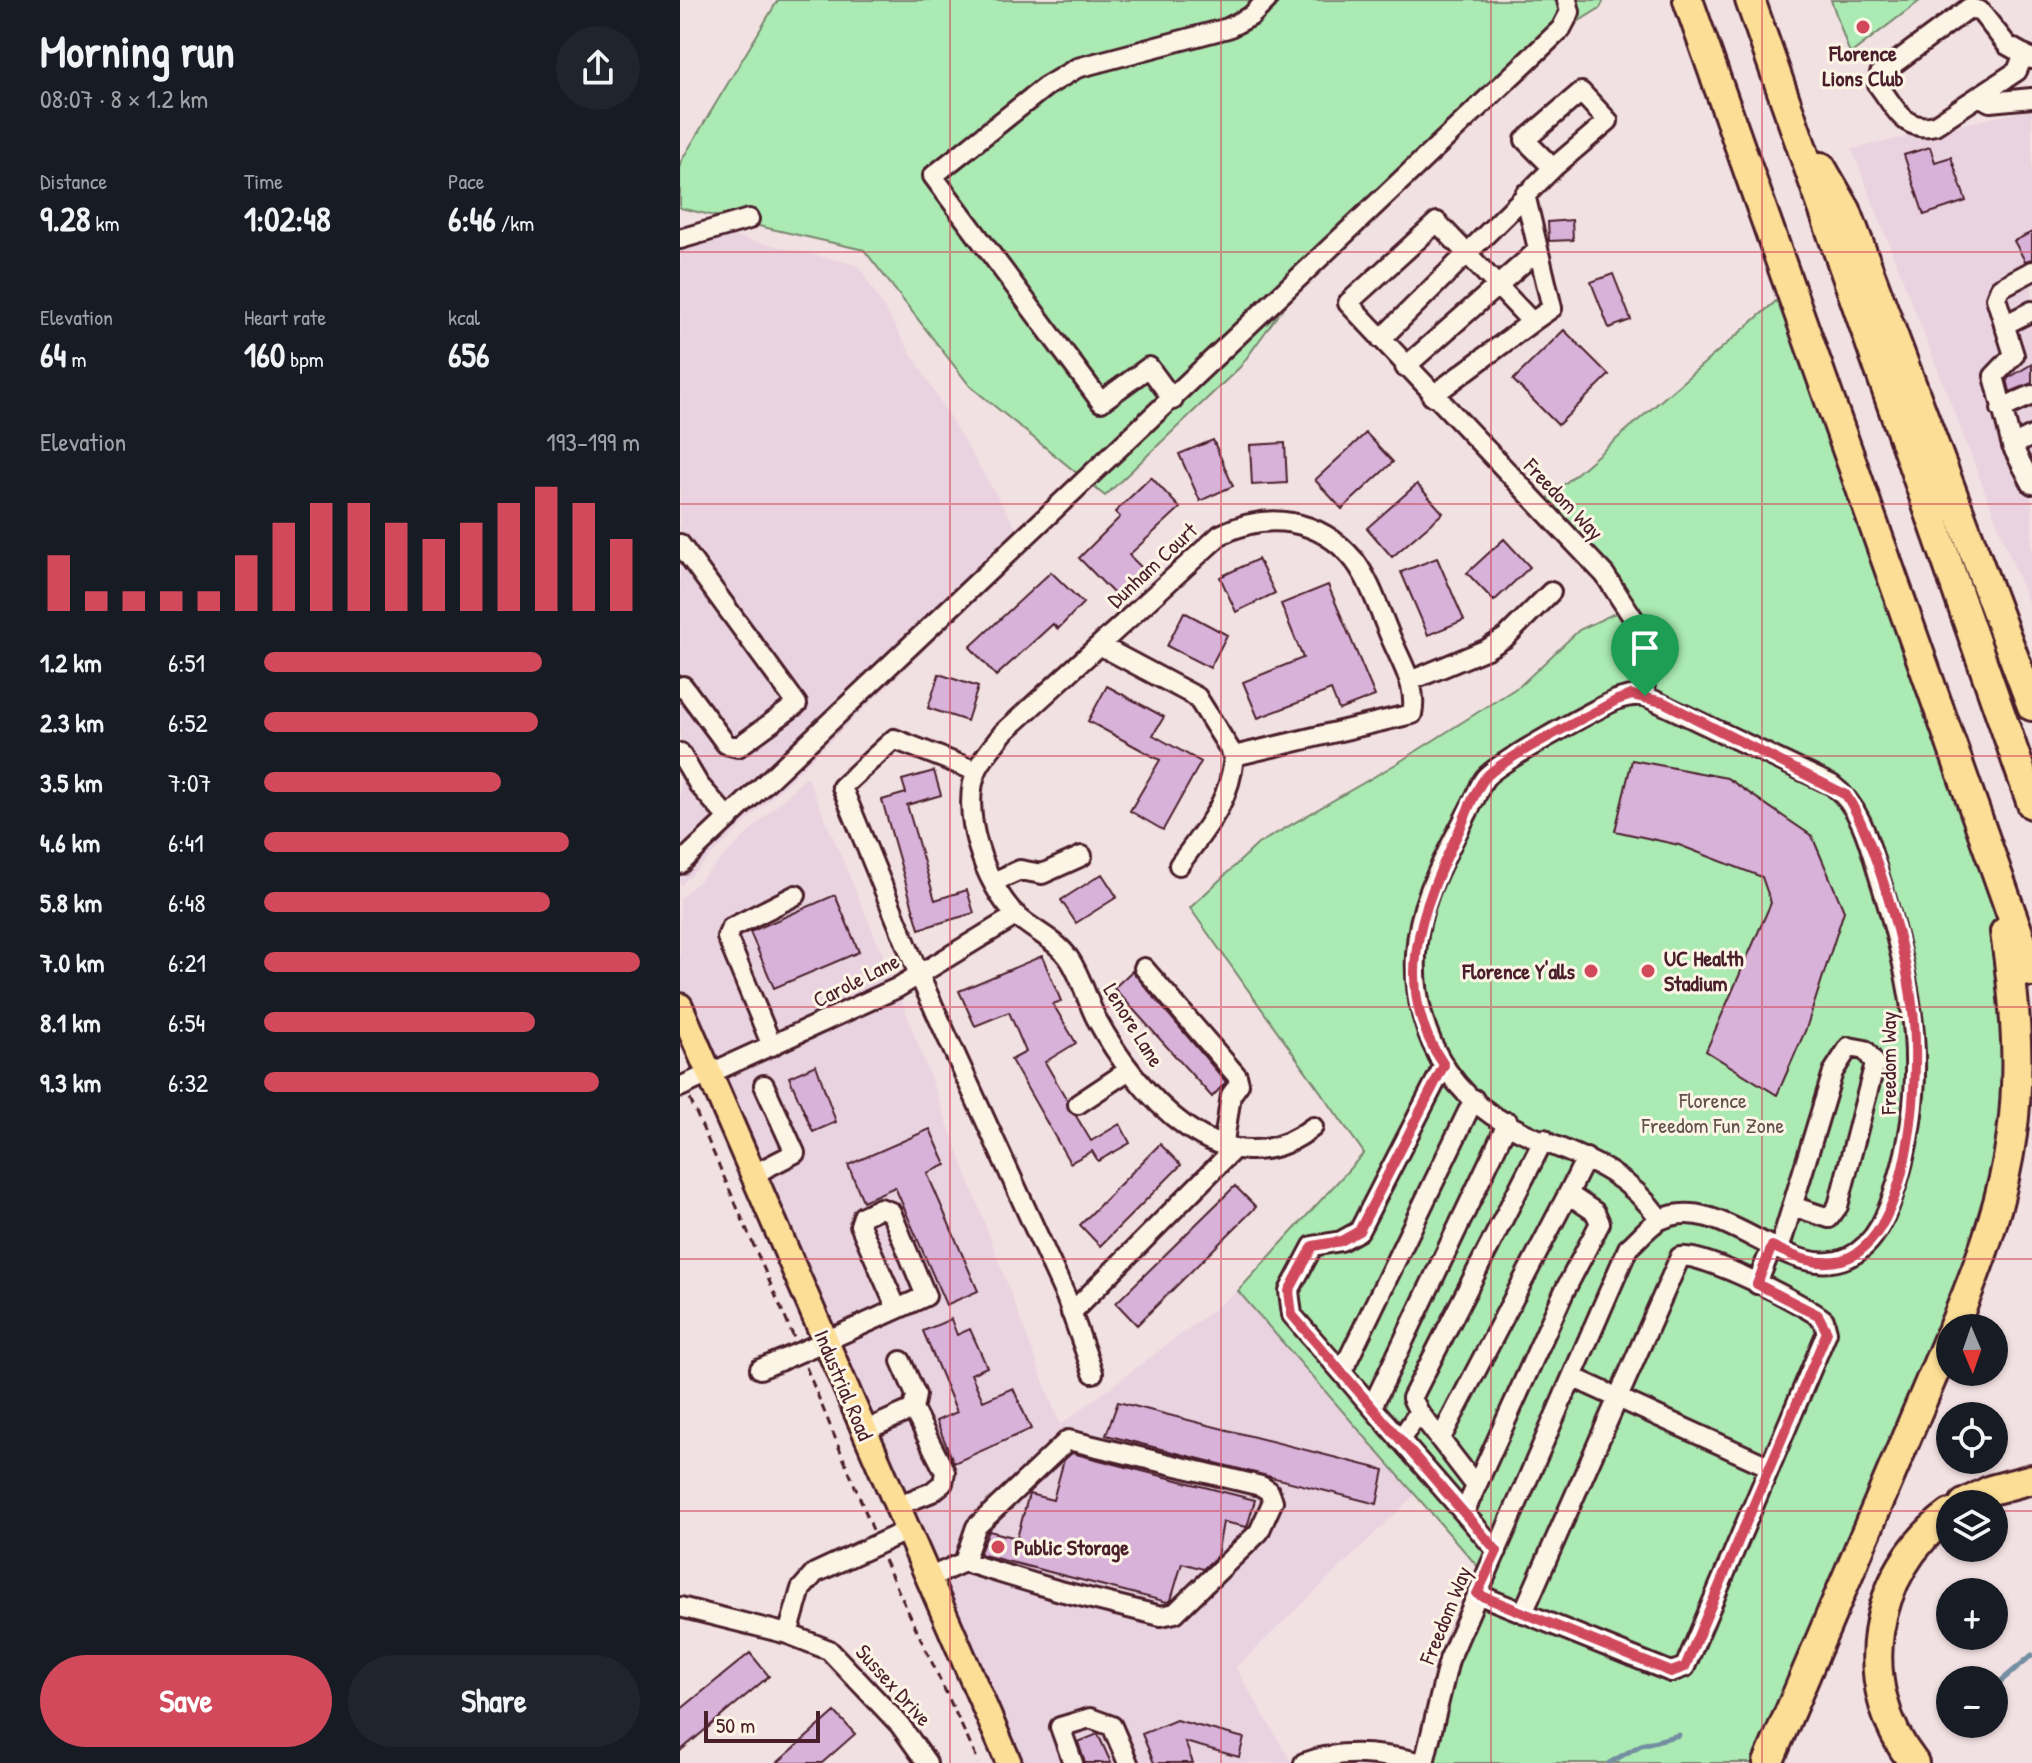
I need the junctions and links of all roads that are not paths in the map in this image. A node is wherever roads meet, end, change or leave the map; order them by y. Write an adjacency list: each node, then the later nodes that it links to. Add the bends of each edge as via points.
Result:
1 (1267, 0): 26 (street, via 1228,28 1077,68 933,176 1101,402 1149,367)
2 (1567, 0): 26 (street, via 1570,12 1561,29)
3 (1688, 0): 46 (highway)
4 (1750, 0): 8 (highway)
5 (2028, 56): 6 (street, via 2017,71); 6 (street, via 2007,45 1980,11 1969,8 1877,78 1915,128 1935,125)
6 (1979, 96): 7 (street, via 1990,102)
7 (2032, 98)
8 (1790, 115): 37 (highway, via 1846,210); 41 (highway)
9 (1553, 168): 10 (street)
10 (1525, 194): 13 (street); 14 (street)
11 (749, 219): 12 (street)
12 (680, 239)
13 (1538, 250): 16 (street); 18 (street, via 1552,308)
14 (1466, 253): 16 (street); 20 (street); 20 (street, Freedom Way, via 1437,222 1348,303)
15 (2032, 271): 19 (street, via 2000,288 1996,298)
16 (1497, 285): 18 (street); 22 (street)
17 (2032, 311): 19 (street)
18 (1532, 322): 25 (street)
19 (2004, 325): 23 (street, via 2014,355)
20 (1381, 339): 22 (street, Freedom Way)
21 (2032, 357): 23 (street)
22 (1405, 367): 25 (street, Freedom Way)
23 (1994, 376): 27 (street)
24 (2032, 395): 27 (street)
25 (1432, 396): 36 (street, Freedom Way, via 1605,575 1629,607 1643,633)
26 (1173, 400): 42 (street)
27 (2001, 409): 29 (street)
28 (2032, 436): 29 (street)
29 (2012, 446): 30 (street)
30 (2031, 480)
31 (680, 544): 35 (street, via 797,704 738,747 726,744)
32 (1551, 592): 34 (street, via 1487,649)
33 (1101, 646): 34 (street, Dunham Court, via 1220,535 1257,520 1277,519 1317,532 1354,560); 39 (street, via 1197,697); 40 (street, Dunham Court, via 1003,733)
34 (1410, 681): 39 (street, via 1414,704 1406,718)
35 (680, 688)
36 (1645, 696): 55 (street, via 1617,700 1485,778 1429,892 1417,931 1419,1010); 71 (street, Freedom Way, via 1846,795 1862,820 1906,963 1916,1085 1904,1160 1887,1209 1874,1237 1840,1261 1809,1262)
37 (2032, 706)
38 (680, 753): 42 (street)
39 (1234, 756): 45 (street, via 1232,785)
40 (976, 771): 47 (street, Dunham Court, via 971,800 976,845); 52 (street, via 894,739 842,787)
41 (2032, 804)
42 (729, 819): 44 (street)
43 (1082, 856): 47 (street, via 1042,874 1020,870)
44 (680, 864)
45 (1179, 865)
46 (1996, 868): 51 (highway); 75 (highway, via 2016,1009 2017,1105 1993,1229)
47 (993, 882): 49 (street, Dunham Court)
48 (796, 895): 54 (street, via 731,928 727,937)
49 (1017, 915): 52 (street, Carole Lane); 56 (street, Lenore Lane, via 1067,955)
50 (1144, 968): 65 (street, via 1237,1076)
51 (2032, 972)
52 (919, 975): 54 (street, Carole Lane); 74 (street)
53 (680, 1006): 57 (main road, Industrial Road)
54 (772, 1046): 57 (street, Carole Lane)
55 (1444, 1065): 60 (street); 80 (street, via 1359,1231 1313,1246 1289,1291 1292,1315)
56 (1129, 1070): 61 (street); 65 (street, Lenore Lane, via 1172,1116 1202,1139)
57 (710, 1075): 59 (street, Carole Lane); 67 (main road, Industrial Road)
58 (764, 1085): 67 (street, via 795,1153)
59 (680, 1087)
60 (1474, 1099): 62 (street); 80 (street)
61 (1078, 1104)
62 (1508, 1122): 64 (street); 84 (street)
63 (1313, 1127): 65 (street, via 1261,1150)
64 (1544, 1139): 66 (street); 86 (street, via 1412,1398)
65 (1228, 1148): 74 (street)
66 (1586, 1158): 68 (street); 70 (street, via 1641,1194)
67 (754, 1174): 76 (main road, Industrial Road)
68 (1568, 1194): 89 (street); 93 (street, via 1595,1212 1600,1223)
69 (1792, 1206): 69 (street, via 1833,1072 1849,1047 1865,1050 1875,1063 1838,1206 1829,1218); 71 (street)
70 (1660, 1219): 71 (street, Freedom Way, via 1705,1217); 82 (street, Freedom Way, via 1628,1248)
71 (1776, 1248): 72 (street)
72 (1757, 1284): 83 (street, via 1700,1257 1680,1257); 90 (street, via 1818,1315 1827,1326)
73 (897, 1309): 73 (street, via 860,1225 863,1216 880,1208 891,1212 926,1296); 76 (street)
74 (1071, 1313): 81 (street)
75 (1959, 1314)
76 (825, 1341): 79 (street); 87 (main road, Industrial Road)
77 (901, 1361): 85 (street, via 916,1395)
78 (1936, 1368): 112 (highway)
79 (760, 1369)
80 (1342, 1372): 84 (street)
81 (1093, 1373)
82 (1572, 1377): 83 (street); 99 (street, Freedom Way)
83 (1617, 1396): 90 (street); 104 (street)
84 (1372, 1407): 88 (street)
85 (913, 1409): 87 (street); 95 (street, via 945,1472 943,1483 932,1492)
86 (1419, 1412): 88 (street); 89 (street)
87 (864, 1431): 95 (main road, Industrial Road)
88 (1400, 1440): 91 (street)
89 (1446, 1444): 91 (street); 93 (street)
90 (1770, 1467): 104 (street, via 1680,1672)
91 (1432, 1477): 96 (street)
92 (2032, 1479): 94 (highway)
93 (1476, 1486): 96 (street)
94 (1991, 1490)
95 (897, 1506): 98 (main road, Industrial Road)
96 (1464, 1513): 99 (street)
97 (1936, 1526): 113 (highway, via 1906,1560 1891,1588 1876,1648 1879,1697 1887,1722)
98 (908, 1530): 101 (main road, Industrial Road); 105 (street, via 815,1573 801,1589)
99 (1497, 1551): 102 (street, Freedom Way)
100 (964, 1562): 100 (street, via 1161,1616 1185,1605 1259,1532 1273,1501 1261,1486 1068,1440 976,1527); 101 (street)
101 (928, 1578): 107 (main road, Industrial Road)
102 (1477, 1594): 104 (street); 111 (street, Freedom Way, via 1449,1660)
103 (680, 1607): 105 (street, Sussex Drive)
104 (1523, 1613)
105 (788, 1634): 106 (street, Sussex Drive, via 817,1643 843,1662)
106 (927, 1763)
107 (1009, 1763)
108 (1073, 1763): 109 (street, via 1060,1727 1090,1718 1112,1726)
109 (1128, 1763)
110 (1304, 1763): 111 (street, via 1358,1753)
111 (1424, 1763)
112 (1768, 1763)
113 (1914, 1763)

